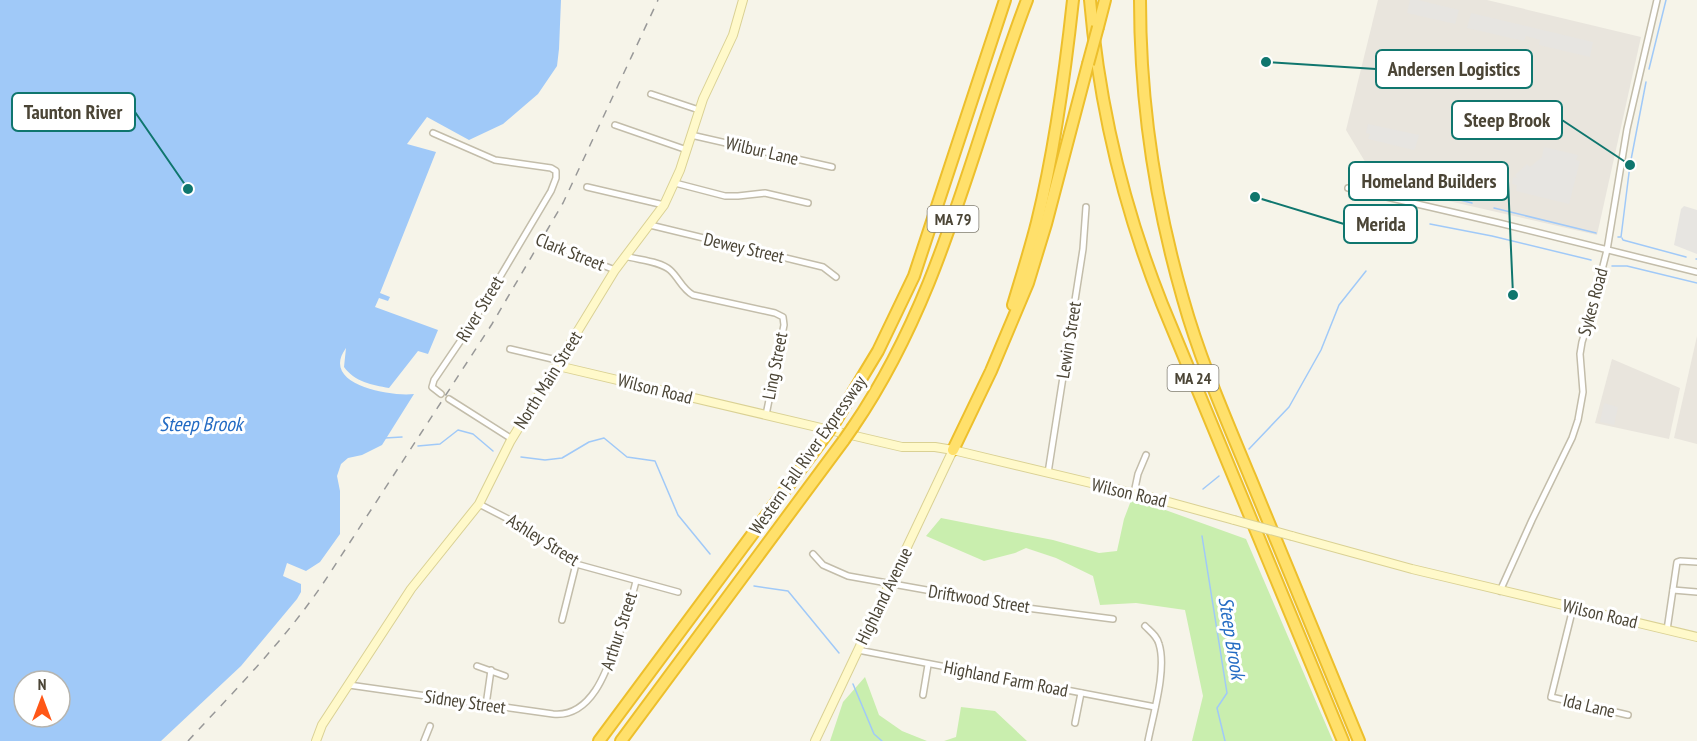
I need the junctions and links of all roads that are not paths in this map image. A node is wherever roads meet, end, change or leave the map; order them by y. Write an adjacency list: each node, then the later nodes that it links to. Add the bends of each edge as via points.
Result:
1 (743, 0): 10 (main road, North Main Street, via 733,35)
2 (1005, 0): 72 (highway, Western Fall River Expressway / MA 79, bridge, via 932,227 883,342 826,435)
3 (1027, 0): 73 (highway, Western Fall River Expressway / MA 79, bridge, via 932,280 901,346 844,440)
4 (1073, 0): 29 (highway, via 1046,182)
5 (1090, 0): 76 (highway, MA 24, via 1107,122 1140,244)
6 (1105, 0): 29 (highway, bridge, via 1038,254)
7 (1140, 0): 77 (highway, MA 24, via 1150,148 1183,301 1210,380)
8 (1658, 0): 24 (street, Sykes Road, via 1629,119)
9 (651, 94): 10 (street)
10 (699, 110): 13 (main road, North Main Street)
11 (615, 125): 14 (street)
12 (433, 133): 23 (street, River Street, via 495,160 556,171 551,191)
13 (691, 135): 14 (main road, North Main Street); 15 (street, Wilbur Lane)
14 (687, 150): 16 (main road, North Main Street)
15 (832, 167)
16 (675, 183): 19 (street, via 724,195 765,193); 20 (main road, North Main Street)
17 (587, 187): 20 (street)
18 (1348, 188): 24 (street)
19 (808, 203)
20 (664, 205): 22 (main road, North Main Street)
21 (1086, 207): 38 (street, Lewin Street)
22 (650, 225): 25 (main road, North Main Street); 28 (street, Dewey Street, via 823,267)
23 (524, 234): 26 (street, Clark Street, bridge); 32 (street, River Street, via 433,383 432,387)
24 (1607, 250): 27 (street); 47 (street, Sykes Road, via 1580,350 1583,396 1576,427)
25 (625, 256): 26 (main road, North Main Street); 34 (street, Ling Street, via 666,267 693,295 783,317)
26 (615, 270): 31 (main road, North Main Street)
27 (1697, 272)
28 (836, 277)
29 (1003, 340): 36 (highway)
30 (510, 349): 31 (street, Wilson Road)
31 (559, 363): 34 (main road, Wilson Road); 35 (main road, North Main Street)
32 (441, 394)
33 (449, 399): 35 (street)
34 (766, 415): 36 (main road, Wilson Road, via 902,447)
35 (512, 439): 40 (main road, North Main Street)
36 (953, 450): 38 (main road, Wilson Road); 45 (main road, Highland Avenue)
37 (1146, 455): 39 (street)
38 (1048, 473): 39 (main road, Wilson Road)
39 (1134, 493): 47 (main road, Wilson Road, bridge)
40 (479, 504): 43 (street, Ashley Street, via 518,524); 61 (main road, North Main Street, via 411,589)
41 (813, 554): 45 (street, Driftwood Street, via 823,566 843,575)
42 (1697, 562): 46 (street, via 1678,562)
43 (576, 564): 44 (street, Ashley Street); 52 (street)
44 (636, 581): 48 (street, Ashley Street); 66 (street, Arthur Street, via 607,670)
45 (890, 583): 51 (street, Driftwood Street); 56 (main road, Highland Avenue)
46 (1673, 590): 49 (street); 54 (street)
47 (1500, 591): 50 (main road, Wilson Road)
48 (678, 592)
49 (1697, 592)
50 (1573, 608): 54 (main road, Wilson Road); 67 (street, Ida Lane, via 1551,697)
51 (1113, 619)
52 (562, 620)
53 (1145, 626): 65 (street, via 1155,634 1161,653)
54 (1667, 630): 55 (main road, Wilson Road)
55 (1697, 637)
56 (858, 650): 57 (street, Highland Farm Road); 74 (main road, Highland Avenue)
57 (928, 664): 62 (street, Highland Farm Road); 63 (street)
58 (477, 666): 59 (street)
59 (491, 670): 60 (street); 64 (street)
60 (505, 676)
61 (350, 685): 64 (street, Sidney Street); 70 (main road, North Main Street, via 322,725)
62 (1081, 693): 65 (street, Highland Farm Road); 68 (street)
63 (922, 695)
64 (486, 705): 66 (street, Sidney Street, via 558,715)
65 (1155, 707): 75 (street)
66 (579, 708)
67 (1628, 715)
68 (1075, 723)
69 (430, 726): 71 (street)
70 (316, 741)
71 (424, 741)
72 (599, 741)
73 (621, 741)
74 (815, 741)
75 (1148, 741)
76 (1343, 741)
77 (1359, 741)

